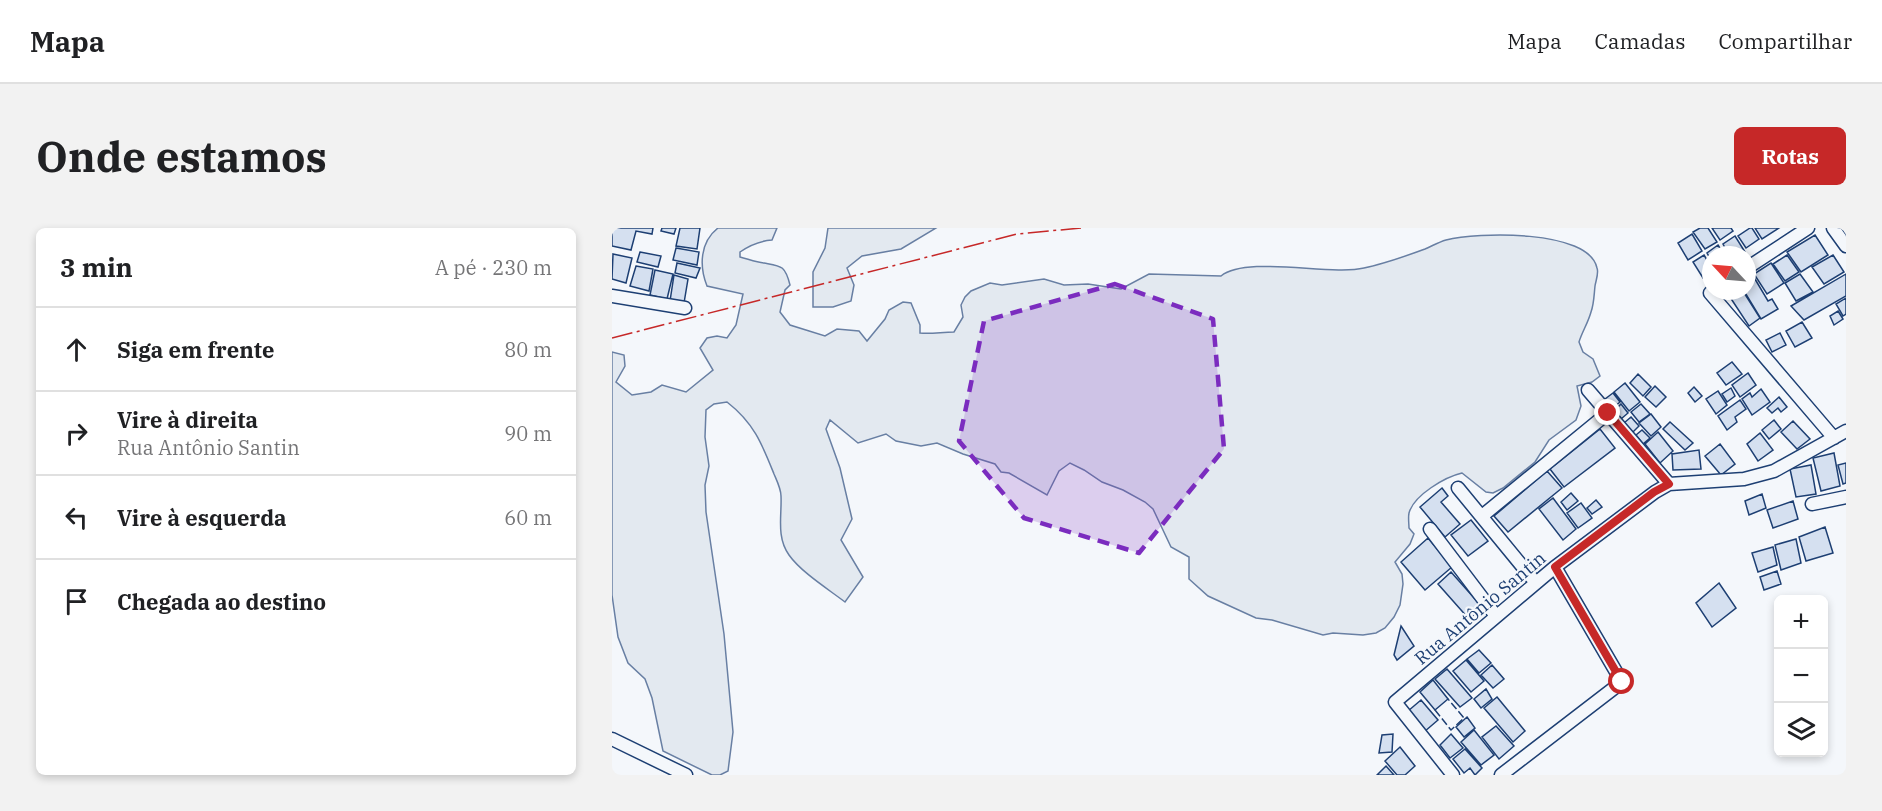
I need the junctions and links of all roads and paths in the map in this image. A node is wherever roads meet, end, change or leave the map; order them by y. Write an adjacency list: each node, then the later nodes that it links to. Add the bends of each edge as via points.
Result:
1 (1808, 228): 4 (street)
2 (1833, 228): 3 (street)
3 (1846, 246)
4 (1756, 262)
5 (612, 296): 7 (street)
6 (1718, 300): 11 (street)
7 (685, 308)
8 (1588, 390): 9 (street)
9 (1608, 413): 12 (street); 16 (street)
10 (1846, 431): 11 (street, Rua Antônio Santin)
11 (1834, 438): 12 (street, Rua Antônio Santin, via 1764,474)
12 (1669, 484): 18 (street, Rua Antônio Santin)
13 (1458, 488): 16 (street)
14 (1846, 497): 15 (street)
15 (1812, 504)
16 (1482, 516): 19 (street)
17 (1430, 529): 20 (street)
18 (1555, 567): 19 (street, Rua Antônio Santin); 25 (street, via 1622,682)
19 (1536, 583): 20 (street, Rua Antônio Santin)
20 (1496, 616): 24 (street, Rua Antônio Santin, via 1395,702)
21 (612, 739): 22 (street)
22 (663, 770): 23 (street)
23 (686, 775)
24 (1453, 775)
25 (1501, 775)

